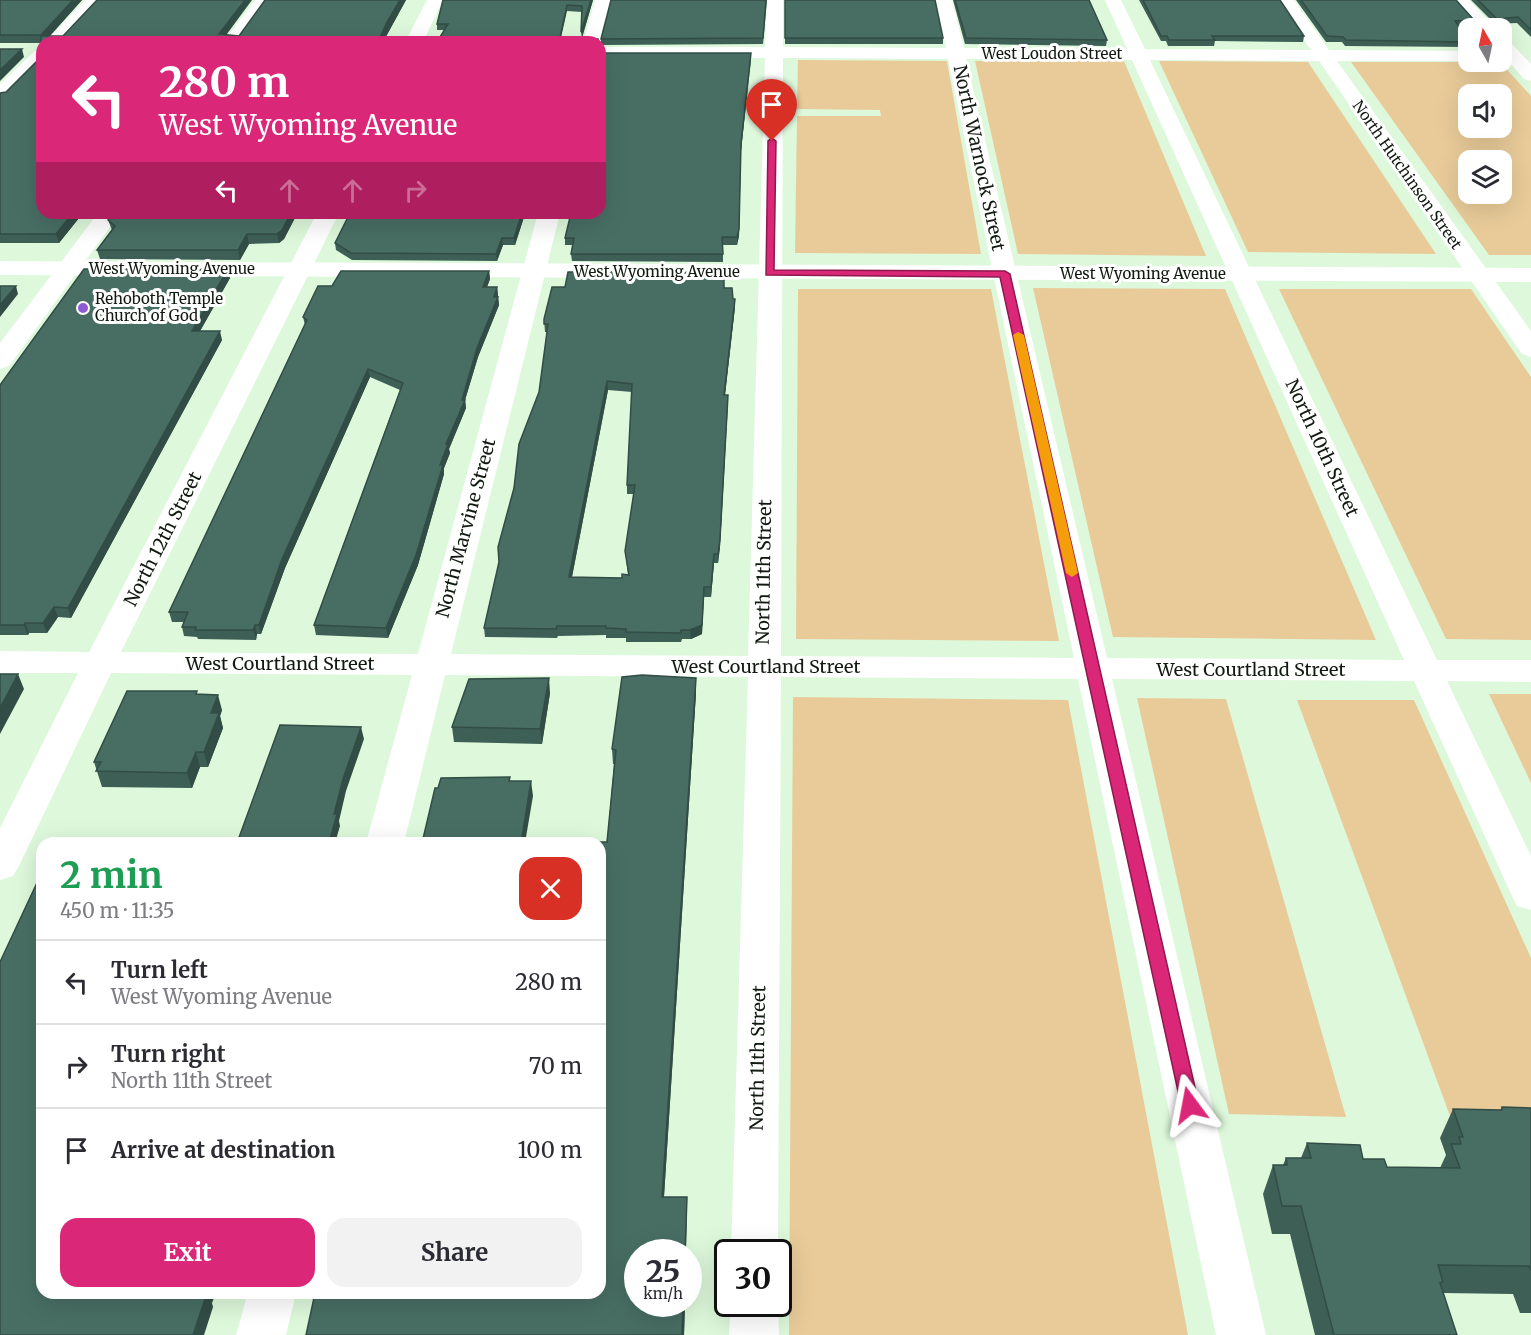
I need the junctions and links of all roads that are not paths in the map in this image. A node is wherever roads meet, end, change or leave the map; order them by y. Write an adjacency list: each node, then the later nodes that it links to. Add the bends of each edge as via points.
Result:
1 (95, 0): 11 (street)
2 (264, 0): 12 (street)
3 (435, 0): 13 (street)
4 (603, 0): 14 (street)
5 (775, 0): 18 (street, North 11th Street)
6 (944, 0): 20 (street, North Warnock Street)
7 (1113, 0): 21 (street, North 10th Street)
8 (1285, 0): 22 (street, North Hutchinson Street)
9 (1460, 0): 10 (street)
10 (1477, 18)
11 (60, 36)
12 (237, 36)
13 (417, 36)
14 (594, 36)
15 (21, 50): 16 (street)
16 (36, 51)
17 (606, 52): 18 (street, West Loudon Street)
18 (774, 53): 20 (street, West Loudon Street); 34 (street, North 11th Street)
19 (1512, 53): 25 (street)
20 (956, 54): 21 (street, West Loudon Street); 35 (street, North Warnock Street)
21 (1137, 54): 22 (street, West Loudon Street); 36 (street, North 10th Street)
22 (1324, 56): 23 (street, West Loudon Street); 37 (street, North Hutchinson Street)
23 (1458, 56)
24 (36, 58): 26 (street)
25 (1531, 75)
26 (0, 95)
27 (105, 219): 31 (street)
28 (325, 219): 32 (street, North 12th Street)
29 (548, 219): 33 (street, North Marvine Street)
30 (0, 268): 31 (street, West Wyoming Avenue)
31 (69, 269): 32 (street, West Wyoming Avenue); 40 (street)
32 (299, 269): 33 (street, West Wyoming Avenue); 42 (street, North 12th Street)
33 (535, 271): 34 (street, West Wyoming Avenue); 43 (street, North Marvine Street)
34 (769, 273): 35 (street, West Wyoming Avenue); 44 (street, North 11th Street)
35 (1005, 274): 36 (street, West Wyoming Avenue); 45 (street, North Warnock Street)
36 (1241, 274): 37 (street, West Wyoming Avenue); 46 (street, North 10th Street)
37 (1477, 275): 38 (street, West Wyoming Avenue); 39 (street, North Hutchinson Street)
38 (1531, 275)
39 (1531, 349)
40 (0, 361)
41 (0, 662): 42 (street, West Courtland Street)
42 (100, 662): 43 (street, West Courtland Street); 49 (street, North 12th Street)
43 (430, 664): 44 (street, West Courtland Street); 48 (street, North Marvine Street)
44 (763, 667): 45 (street, West Courtland Street); 51 (street, North 11th Street)
45 (1094, 669): 46 (street, West Courtland Street); 56 (street, North Warnock Street)
46 (1425, 671): 47 (street, West Courtland Street); 50 (street, North 10th Street)
47 (1531, 672)
48 (387, 837)
49 (0, 866)
50 (1531, 896)
51 (755, 1239)
52 (270, 1299): 54 (street)
53 (755, 1317): 55 (street)
54 (261, 1335)
55 (754, 1335)
56 (1241, 1335)

